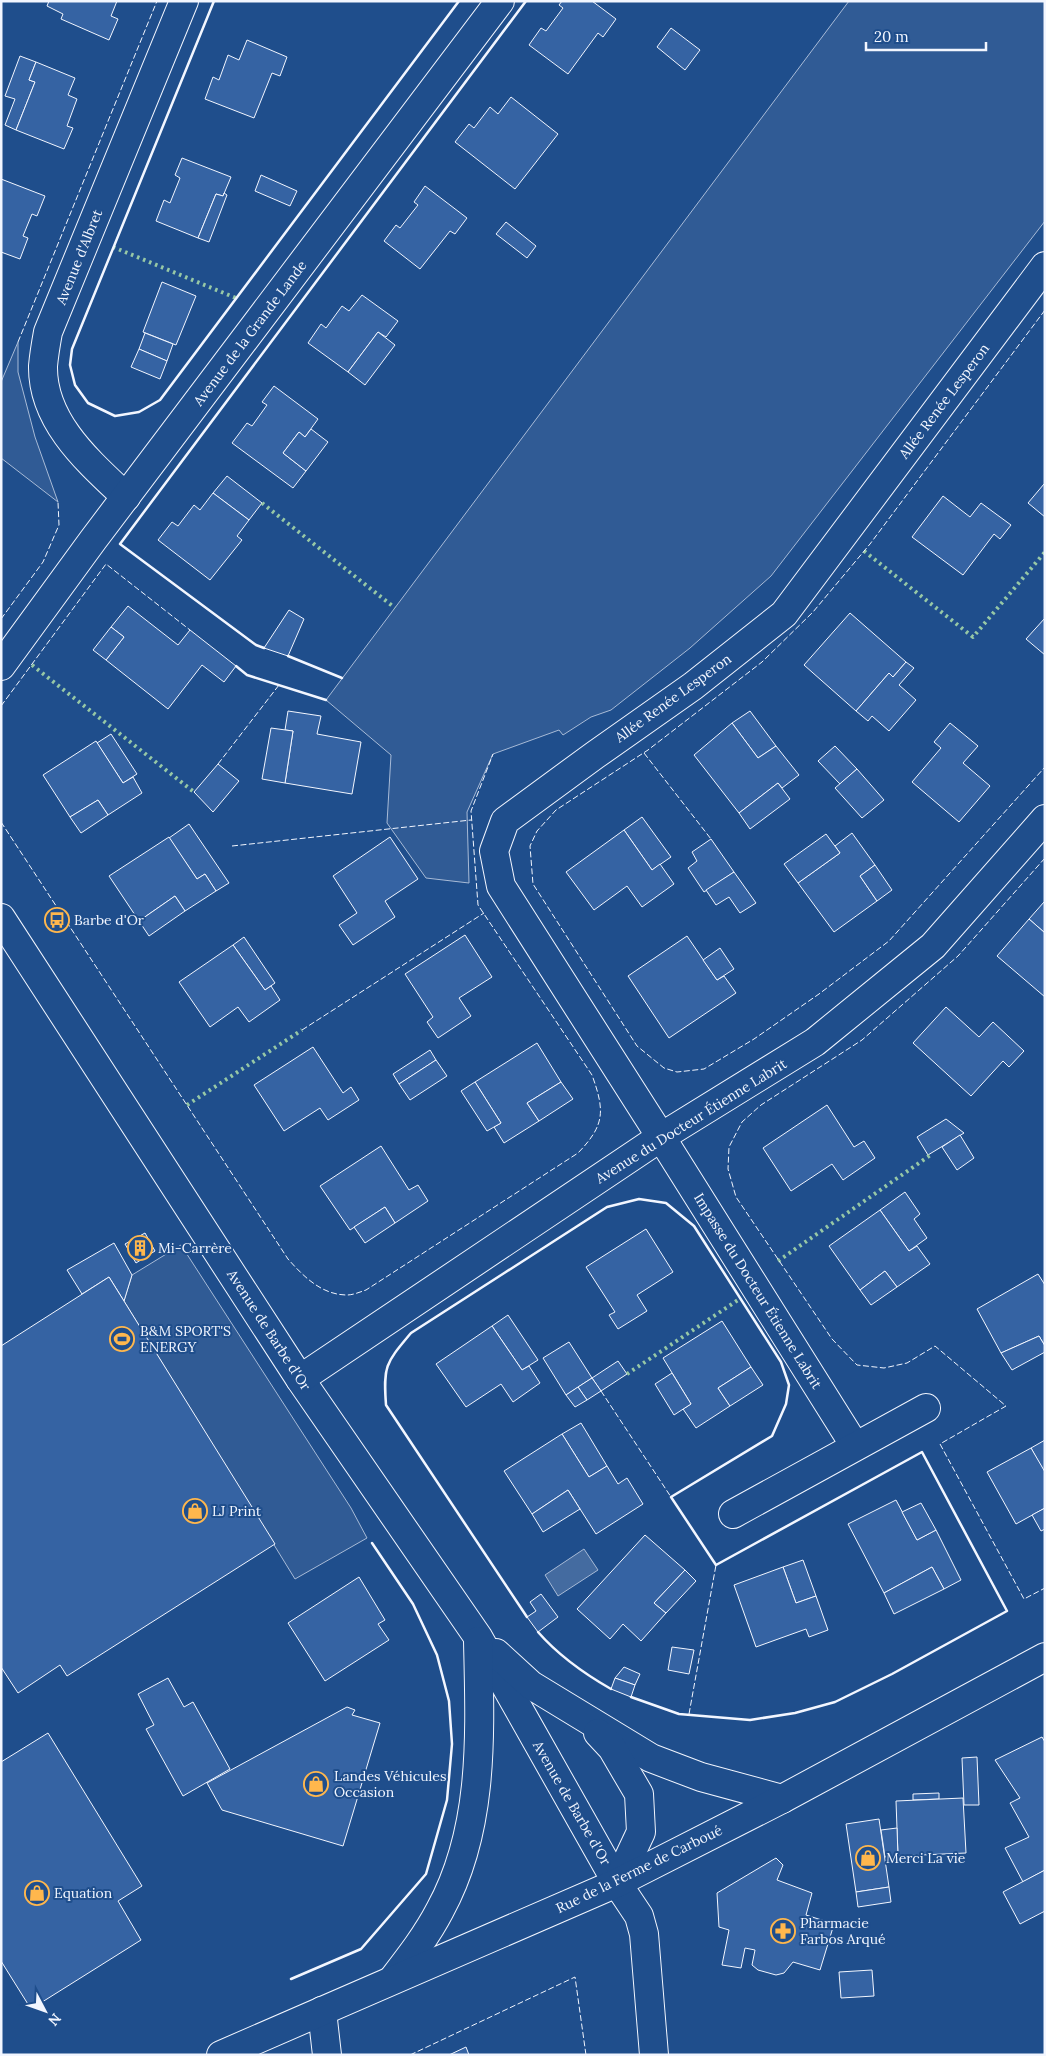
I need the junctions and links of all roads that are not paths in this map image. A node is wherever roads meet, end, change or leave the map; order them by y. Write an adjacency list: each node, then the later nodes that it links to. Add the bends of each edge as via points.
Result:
1 (184, 1): 4 (street, Avenue d'Albret, via 48,332 43,367 48,402 66,436)
2 (500, 1): 4 (street, Avenue de la Grande Lande)
3 (1045, 266): 8 (street, Allée Renée Lesperon, via 784,614 694,686 505,821 494,851 501,886)
4 (126, 497): 5 (street, Avenue de la Grande Lande)
5 (1, 666)
6 (1045, 819): 8 (street, Avenue du Docteur Étienne Labrit, via 933,946 815,1042)
7 (1, 918): 9 (street, Avenue de Barbe d'Or)
8 (661, 1136): 9 (street, Avenue du Docteur Étienne Labrit); 11 (street, Impasse du Docteur Étienne Labrit)
9 (300, 1379): 13 (street, Avenue de Barbe d'Or)
10 (926, 1408): 11 (street)
11 (856, 1446): 12 (street)
12 (733, 1514)
13 (478, 1637): 15 (street, Avenue de Barbe d'Or, via 531,1685); 17 (street, Avenue de Barbe d'Or); 18 (street, via 480,1740 471,1822 459,1866 441,1910)
14 (1045, 1657): 16 (street, Rue de la Ferme de Carboué)
15 (584, 1718): 16 (street, Avenue de Barbe d'Or, via 651,1758 702,1777); 17 (street, Avenue de Barbe d'Or, via 612,1748 639,1794 641,1832)
16 (782, 1800): 17 (street, Rue de la Ferme de Carboué)
17 (617, 1883): 18 (street, Rue de la Ferme de Carboué); 22 (street, via 639,1916 644,1934)
18 (391, 1981): 19 (street, Rue de la Ferme de Carboué)
19 (322, 2011): 20 (street, Rue de la Ferme de Carboué); 21 (street)
20 (221, 2055)
21 (327, 2055)
22 (654, 2055)

